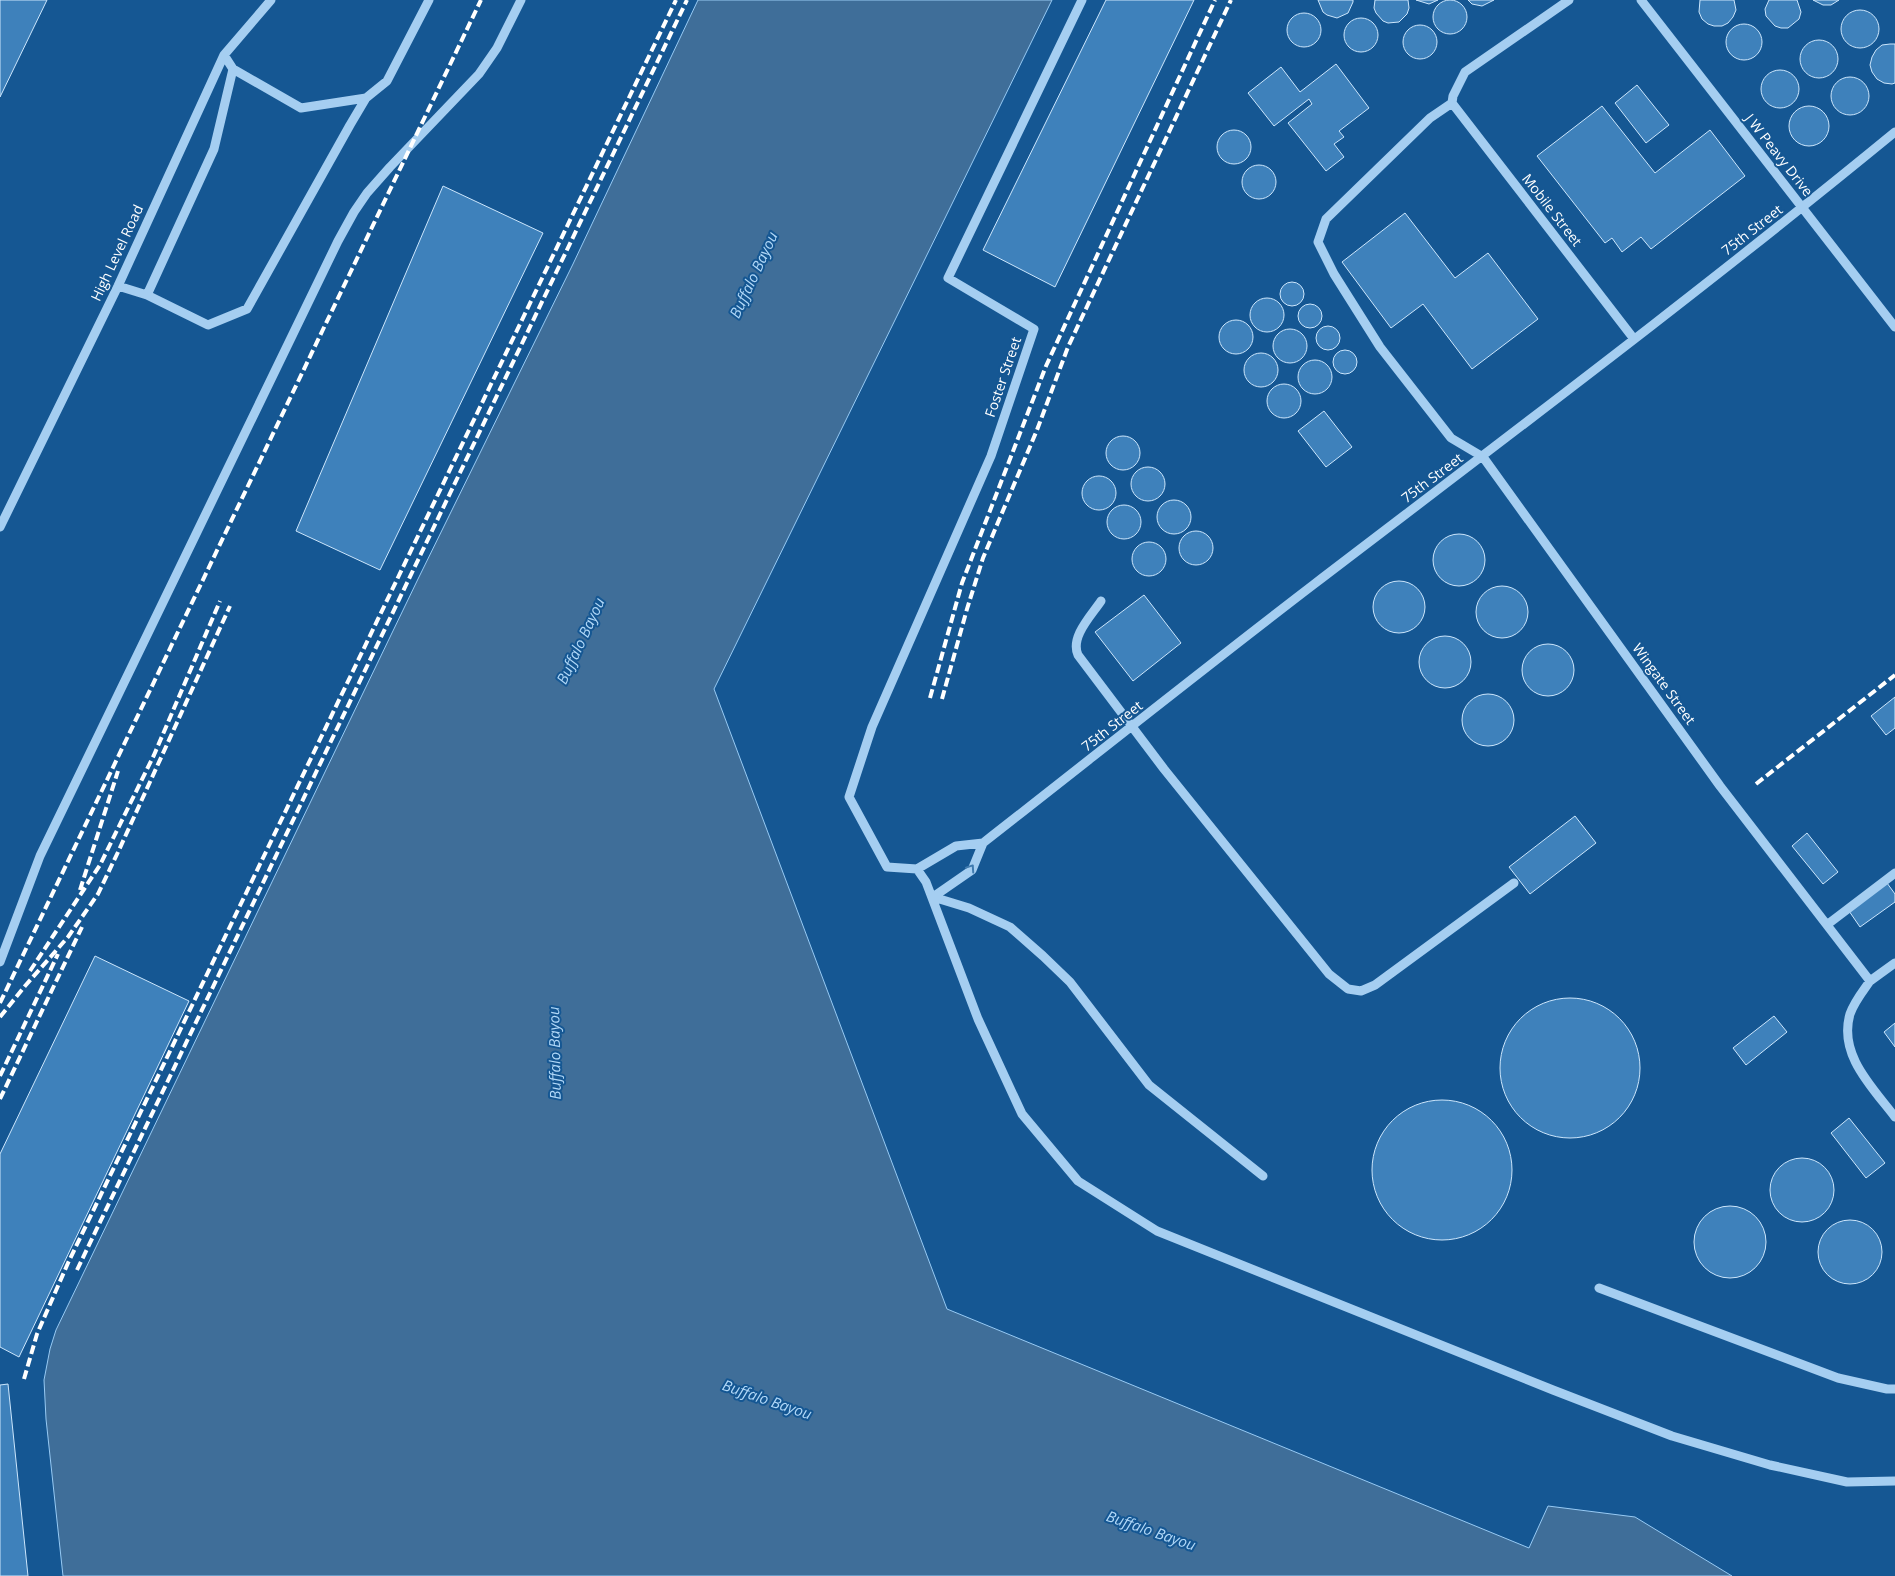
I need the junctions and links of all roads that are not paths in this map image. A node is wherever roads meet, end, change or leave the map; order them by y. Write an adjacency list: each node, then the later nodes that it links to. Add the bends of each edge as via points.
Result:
1 (271, 0): 7 (street, High Level Road)
2 (429, 0): 9 (street, via 387,80)
3 (521, 0): 27 (street, via 498,48 479,74 373,186 338,241 40,856)
4 (1082, 0): 22 (street, Foster Street, via 948,278 1034,329 992,456 872,727 849,798 887,867)
5 (1569, 0): 10 (street, via 1465,72)
6 (1641, 0): 12 (street, J W Peavy Drive)
7 (224, 55): 8 (street); 13 (street, High Level Road)
8 (233, 69): 9 (street, via 301,108); 14 (street, via 214,149)
9 (366, 98): 14 (street, via 248,309 208,325)
10 (1452, 100): 16 (street, Mobile Street); 17 (street, via 1326,219 1318,242 1380,347 1451,438)
11 (1895, 132): 12 (street, 75th Street)
12 (1803, 207): 15 (street, J W Peavy Drive); 16 (street, 75th Street)
13 (118, 286): 14 (street); 18 (street, High Level Road)
14 (147, 295)
15 (1895, 327)
16 (1634, 339): 17 (street, 75th Street)
17 (1483, 457): 20 (street, 75th Street); 26 (street, Wingate Street, via 1720,786)
18 (0, 527)
19 (1102, 602): 20 (street, via 1082,629 1075,648)
20 (1132, 727): 21 (street, 75th Street); 24 (street, via 1330,974 1348,988 1361,992 1375,985)
21 (983, 842): 22 (street, via 956,846); 25 (street, one-way to 21, via 972,870)
22 (917, 870): 25 (street)
23 (1895, 873): 26 (street)
24 (1514, 883)
25 (933, 898): 31 (street, via 968,908 1010,927 1070,982 1149,1085); 34 (street, via 978,1019 1022,1114 1078,1181 1157,1231 1672,1436 1770,1465 1847,1482)
26 (1828, 924): 29 (street, Wingate Street)
27 (0, 962)
28 (1895, 963): 29 (street)
29 (1870, 981): 30 (street, via 1850,1015 1850,1048 1856,1065)
30 (1895, 1116)
31 (1263, 1176)
32 (1599, 1288): 33 (street, via 1838,1378)
33 (1895, 1388)
34 (1895, 1481)

